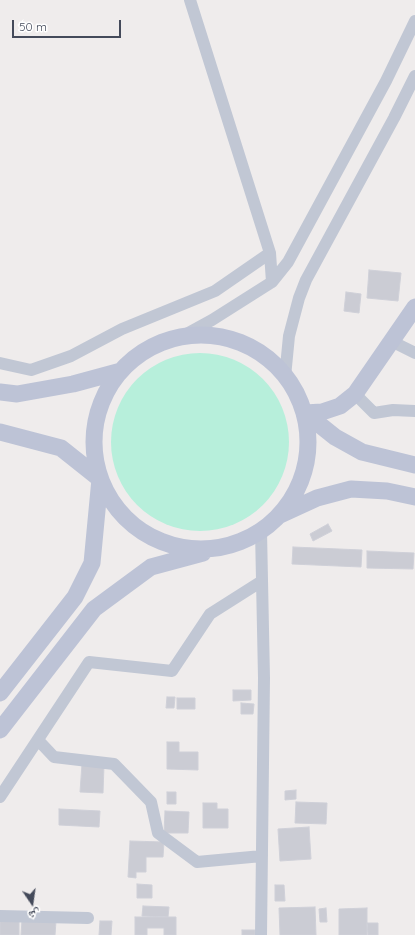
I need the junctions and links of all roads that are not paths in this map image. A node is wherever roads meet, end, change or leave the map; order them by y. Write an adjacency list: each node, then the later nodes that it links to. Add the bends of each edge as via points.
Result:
1 (190, 0): 4 (street)
2 (415, 21): 5 (street, via 386,81 288,262)
3 (415, 76): 12 (street, via 306,280 289,336)
4 (270, 253): 5 (street); 10 (street, via 215,291 122,329 70,356 31,370)
5 (272, 282): 7 (street)
6 (415, 307): 8 (main road)
7 (181, 337): 11 (main road, via 148,349); 12 (main road, via 216,336 250,347 274,363)
8 (392, 341): 9 (street); 14 (main road)
9 (415, 353)
10 (0, 364)
11 (121, 371): 13 (main road, via 73,384 17,394); 19 (main road, via 100,404 93,441)
12 (285, 377): 16 (main road, via 293,386)
13 (0, 392)
14 (355, 394): 15 (street, via 374,413 393,410); 16 (main road, via 340,406 322,412)
15 (415, 411)
16 (304, 413): 18 (main road, via 335,437 362,452); 21 (main road, via 308,449 305,463 300,484)
17 (0, 432): 19 (main road, via 61,448)
18 (415, 465)
19 (100, 479): 23 (main road, via 120,514 152,539 192,550); 25 (main road, via 92,563 75,597)
20 (415, 497): 21 (main road, via 387,491 351,489 317,498)
21 (280, 515): 22 (main road)
22 (261, 531): 23 (main road); 24 (street)
23 (232, 545): 26 (main road, via 151,567 94,609)
24 (262, 581): 27 (street, via 210,614 172,671 89,662); 29 (street)
25 (0, 693)
26 (0, 730)
27 (38, 740): 28 (street); 29 (street, via 54,757 114,764 151,802 158,833 198,862)
28 (0, 797)
29 (262, 856): 32 (street)
30 (0, 916): 31 (street)
31 (88, 918)
32 (261, 935)

